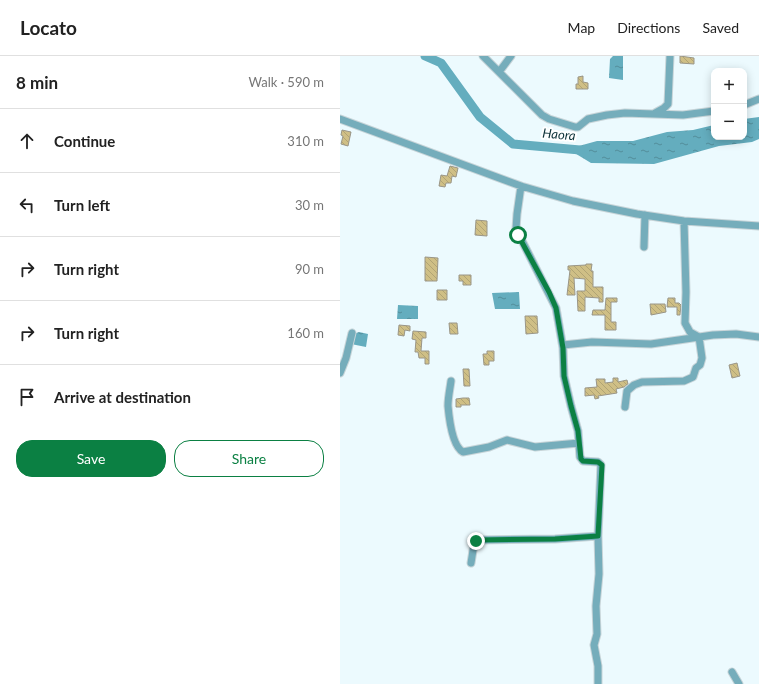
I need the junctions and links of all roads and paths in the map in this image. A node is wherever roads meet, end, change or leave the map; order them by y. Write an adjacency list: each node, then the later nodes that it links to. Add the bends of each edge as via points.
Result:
1 (483, 56): 4 (street)
2 (511, 56): 4 (street)
3 (670, 56): 8 (street, via 668,104)
4 (499, 72): 8 (street, via 542,115 575,127 588,119 607,115)
5 (759, 99): 6 (street)
6 (746, 104)
7 (711, 111): 8 (street, via 682,115)
8 (653, 114)
9 (340, 119): 10 (street)
10 (521, 186): 11 (street, via 581,203); 18 (street, via 516,228 556,308)
11 (645, 215): 12 (street); 14 (street)
12 (684, 221): 13 (street); 16 (street, via 685,323 690,332)
13 (759, 226)
14 (644, 247)
15 (352, 333): 19 (street)
16 (699, 336): 17 (street, via 736,334); 18 (street, via 651,344 592,342); 21 (street, via 702,358 693,377 684,381 636,383 627,391)
17 (759, 337)
18 (563, 345): 22 (street, via 564,376)
19 (340, 373)
20 (451, 381): 22 (street, via 448,403 452,430 458,448 463,452 489,447 507,440 535,447)
21 (625, 407)
22 (579, 442): 23 (street, via 583,461 598,462 602,465)
23 (598, 536): 24 (street, via 478,540 474,544); 26 (street, via 597,634 594,645)
24 (471, 563)
25 (732, 672): 27 (street)
26 (598, 684)
27 (739, 684)

